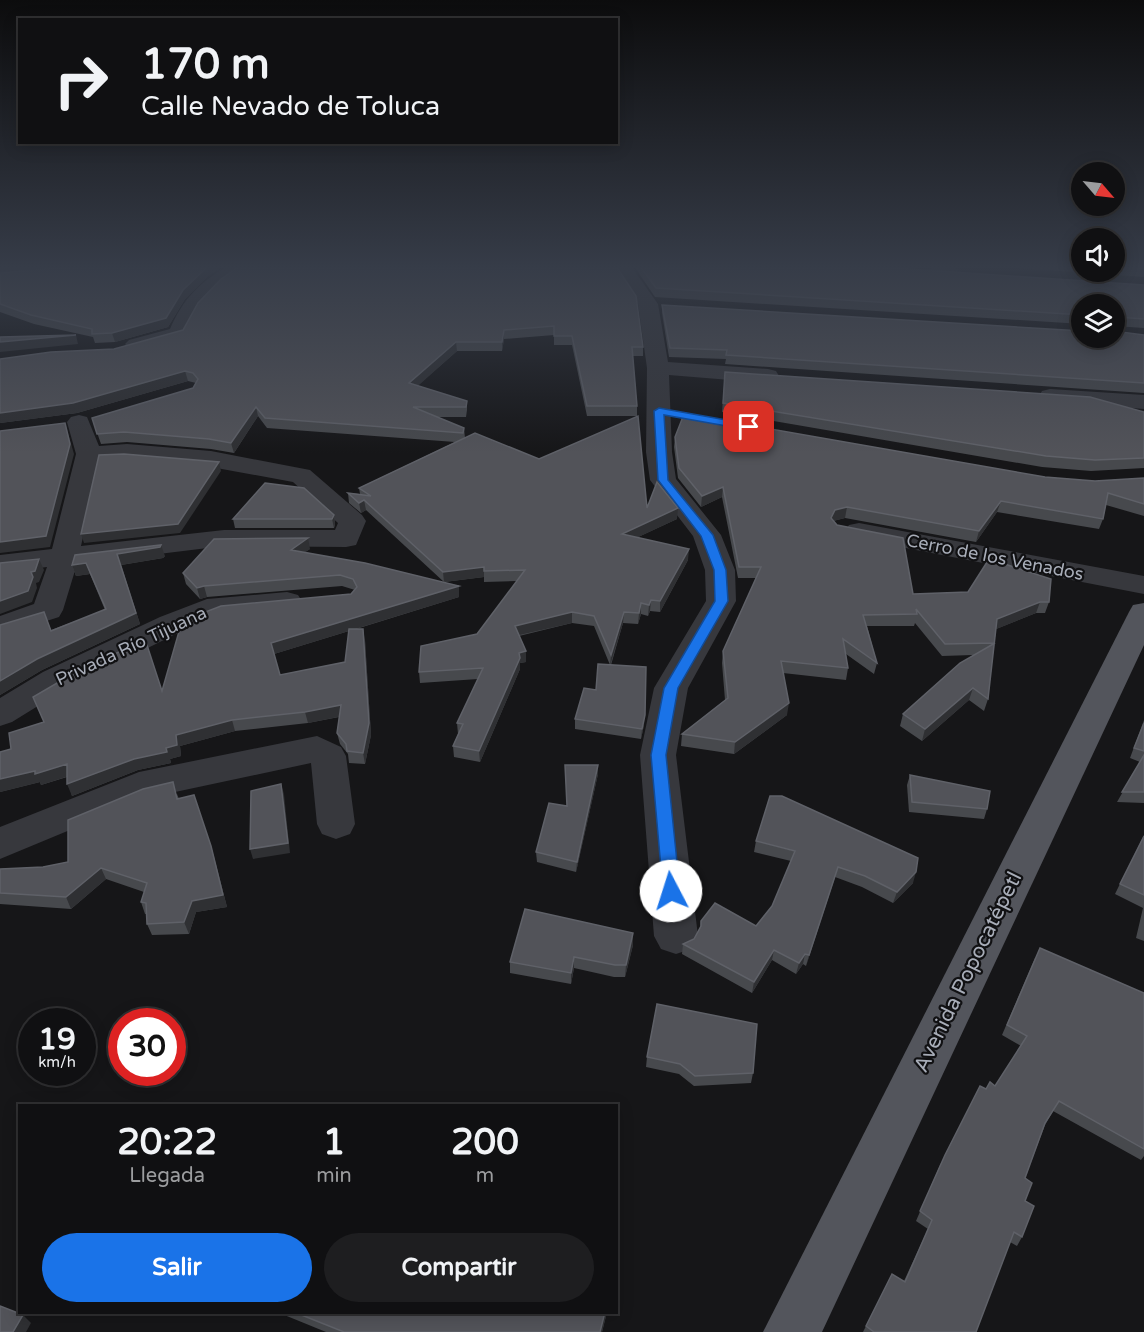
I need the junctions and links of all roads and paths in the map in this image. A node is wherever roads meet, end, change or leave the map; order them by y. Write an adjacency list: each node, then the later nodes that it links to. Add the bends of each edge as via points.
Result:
1 (180, 328): 3 (street, via 178,333)
2 (659, 328): 4 (street)
3 (116, 350)
4 (658, 368): 5 (street); 20 (street, via 670,413 663,480 707,535 720,570 721,601 671,688 658,755)
5 (789, 377)
6 (1026, 394): 7 (street)
7 (1144, 402)
8 (78, 421): 9 (street)
9 (89, 454): 11 (street); 11 (street, via 127,452 212,459 301,476 352,521 346,539 224,538)
10 (845, 528): 13 (street, Cerro de los Venados)
11 (65, 555): 12 (street); 16 (street, via 48,610)
12 (0, 564)
13 (1144, 585)
14 (320, 599): 17 (street, Privada Río Tijuana, via 218,606 171,624 55,680)
15 (1144, 612): 21 (main road, Avenida Popocatépetl)
16 (0, 626)
17 (0, 714)
18 (336, 824): 19 (street, via 328,756 317,749 140,786)
19 (0, 844)
20 (676, 936)
21 (792, 1332)

